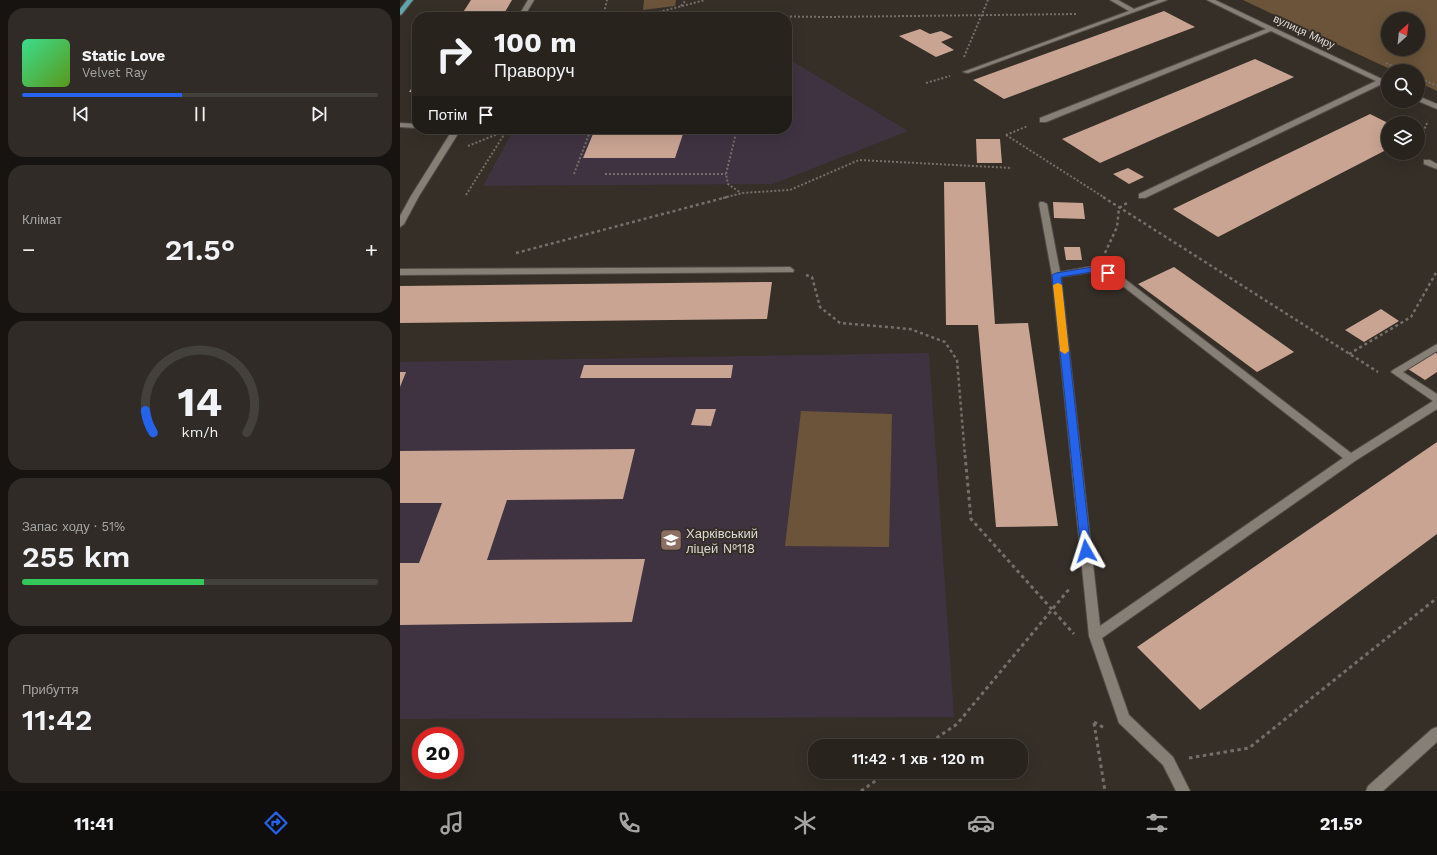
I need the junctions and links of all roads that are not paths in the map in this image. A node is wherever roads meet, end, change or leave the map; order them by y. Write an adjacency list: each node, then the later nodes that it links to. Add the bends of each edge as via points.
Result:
1 (410, 0): 8 (main road)
2 (531, 0): 7 (street)
3 (1113, 0): 6 (street)
4 (1164, 0): 6 (street)
5 (1210, 0): 9 (street, вулиця Миру)
6 (1134, 11): 10 (street)
7 (524, 12)
8 (400, 13)
9 (1271, 29): 11 (street, вулиця Миру); 15 (street)
10 (966, 72)
11 (1381, 81)
12 (1381, 85): 21 (street)
13 (1425, 101): 14 (street)
14 (1437, 107)
15 (1043, 120)
16 (400, 125): 17 (street)
17 (412, 126)
18 (454, 134): 23 (street)
19 (1427, 162): 20 (street)
20 (1437, 167)
21 (1142, 196)
22 (1043, 204): 26 (street)
23 (400, 224)
24 (790, 270): 25 (street)
25 (400, 272)
26 (1056, 275): 30 (street, via 1099,268 1118,278); 31 (street)
27 (1437, 347): 28 (street, via 1396,372)
28 (1437, 399)
29 (1437, 404): 30 (street)
30 (1351, 458): 31 (street)
31 (1095, 636): 33 (street, via 1124,719 1168,761)
32 (1437, 733): 34 (street)
33 (1183, 791)
34 (1373, 791)

